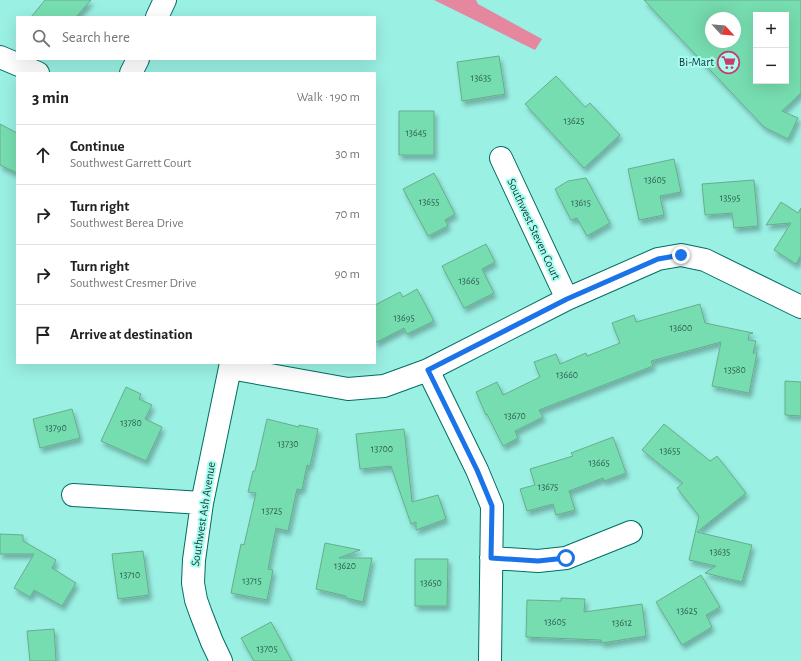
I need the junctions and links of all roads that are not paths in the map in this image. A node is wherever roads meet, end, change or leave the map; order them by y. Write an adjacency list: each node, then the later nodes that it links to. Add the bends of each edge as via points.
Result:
1 (165, 0): 2 (street)
2 (157, 16)
3 (0, 57): 5 (street)
4 (138, 60): 6 (street)
5 (36, 72)
6 (132, 72)
7 (501, 158): 8 (street, Southwest Steven Court)
8 (567, 299): 9 (street, via 658,259 681,255 706,260); 11 (street)
9 (801, 307)
10 (231, 365): 11 (street, via 348,389 384,386); 13 (street, Southwest Ash Avenue)
11 (428, 370): 15 (street, via 492,506)
12 (73, 494): 13 (street)
13 (202, 503): 16 (street, Southwest Ash Avenue, via 193,584 201,614)
14 (631, 532): 15 (street, via 566,558 538,561)
15 (491, 558): 17 (street)
16 (221, 661)
17 (490, 661)

